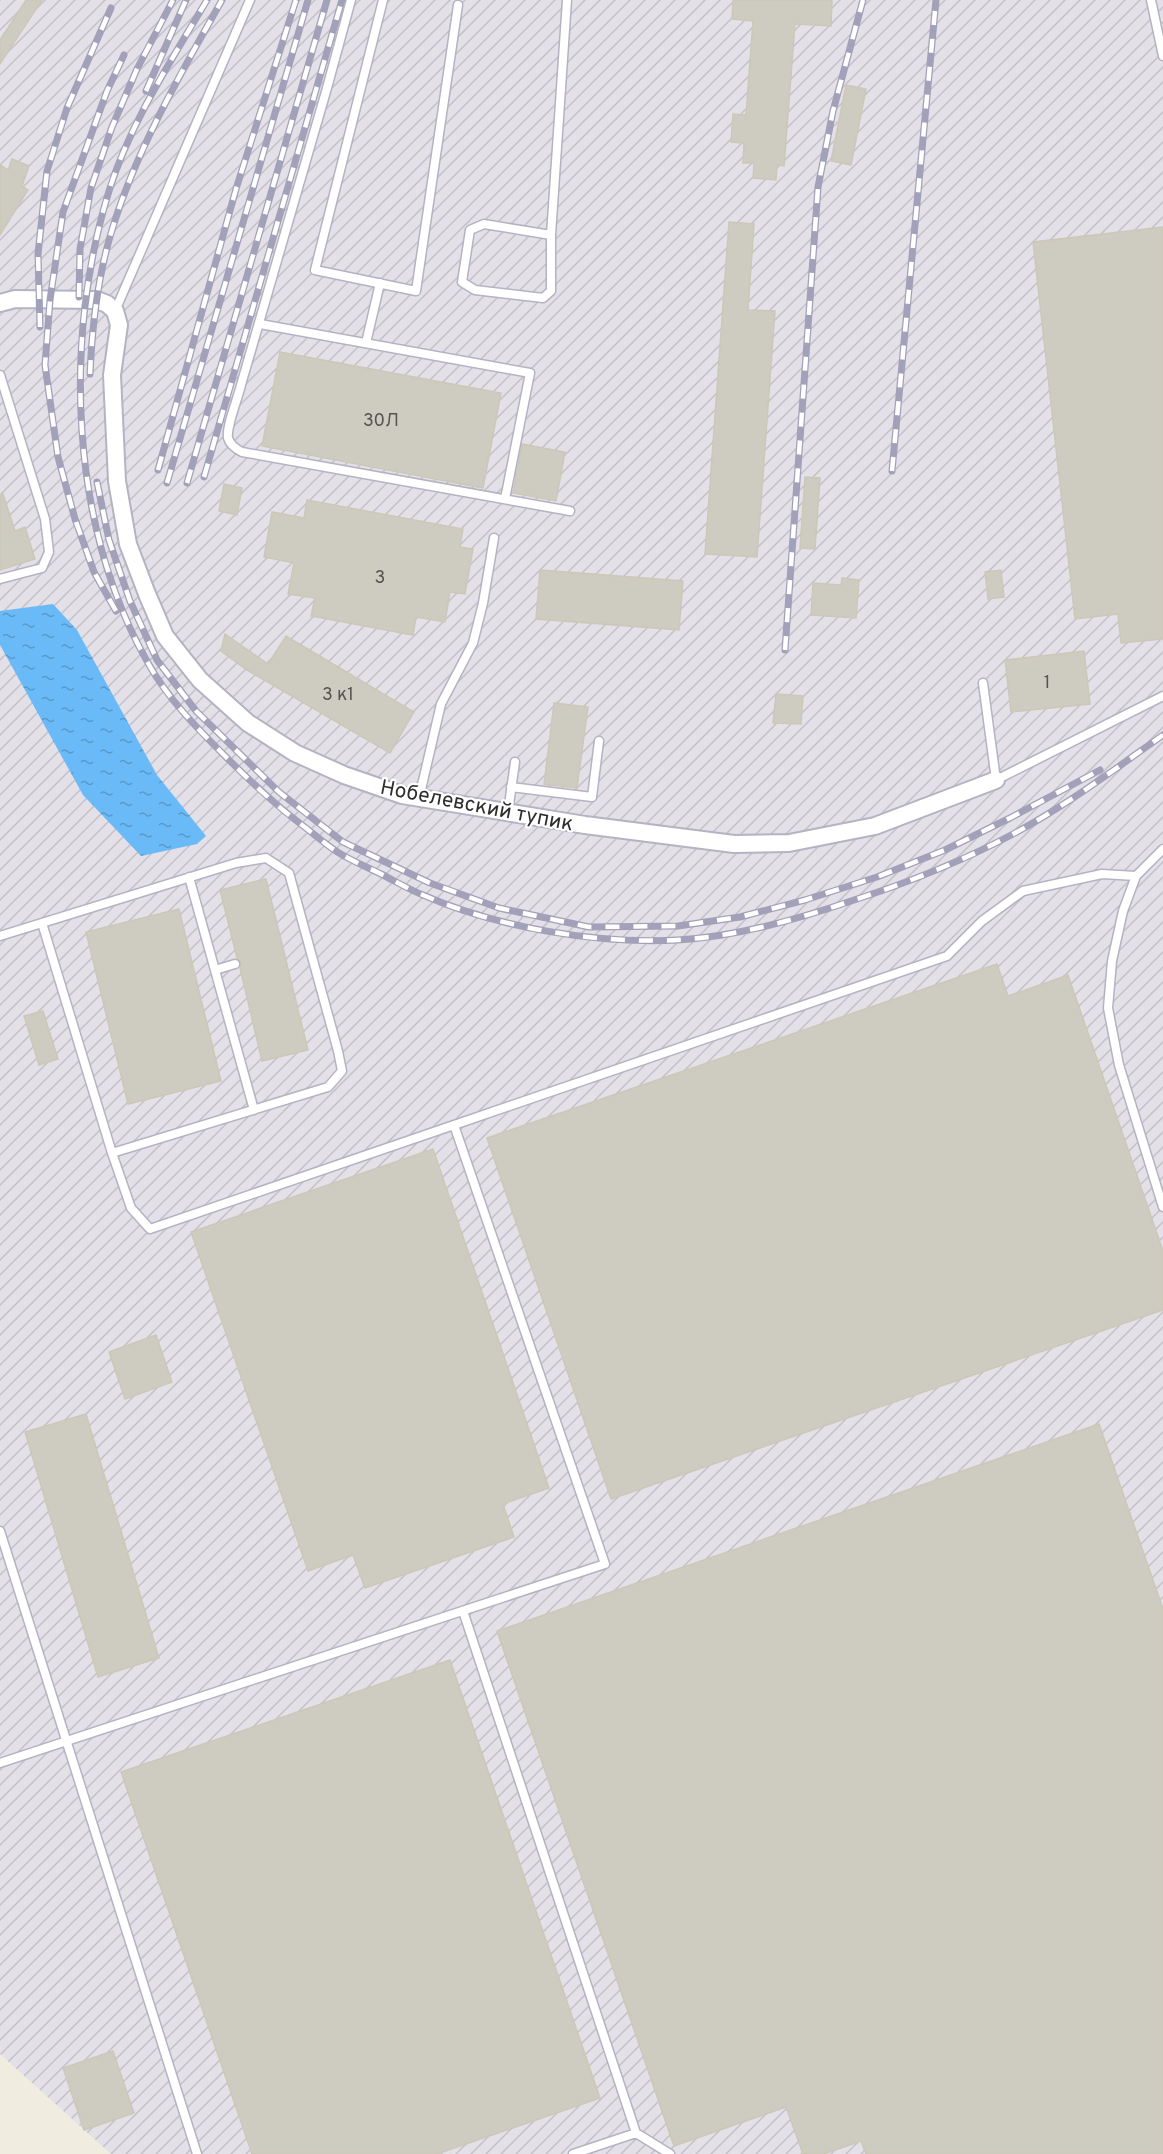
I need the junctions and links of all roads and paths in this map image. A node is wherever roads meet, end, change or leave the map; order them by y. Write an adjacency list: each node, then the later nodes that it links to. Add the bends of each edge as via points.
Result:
1 (250, 0): 11 (lane)
2 (351, 0): 12 (lane)
3 (383, 0): 9 (lane, via 315,270)
4 (567, 0): 8 (lane)
5 (1151, 0): 7 (lane)
6 (458, 5): 9 (lane, via 416,291)
7 (1163, 56)
8 (551, 235): 8 (lane, via 484,224 470,230 462,282 475,290 543,298 551,291)
9 (380, 284): 13 (lane)
10 (0, 303): 11 (street, via 15,299 97,300)
11 (115, 311): 25 (street, Нобелевский тупик, via 119,325 112,375 117,481 128,544 165,636 200,680 248,723 296,753 344,775)
12 (260, 324): 13 (lane); 15 (lane, via 229,429 228,439 233,447 242,452)
13 (366, 343): 15 (lane, via 530,373)
14 (0, 375): 18 (lane, via 45,519 49,552 42,567)
15 (505, 499): 16 (lane)
16 (570, 511)
17 (494, 538): 25 (lane, via 473,643 441,704)
18 (0, 579)
19 (983, 683): 23 (lane)
20 (1163, 696): 23 (lane)
21 (599, 741): 24 (lane, via 592,797)
22 (515, 762): 24 (lane)
23 (996, 780): 26 (street, Нобелевский тупик, via 875,826 789,843 734,844)
24 (511, 787): 26 (lane)
25 (419, 798): 26 (street, Нобелевский тупик)
26 (508, 812)
27 (1163, 849): 28 (lane)
28 (1136, 876): 35 (lane, via 1102,874 1023,891 982,921 947,956); 37 (lane, via 1123,911 1112,961 1108,1008 1119,1065)
29 (189, 877): 30 (lane); 33 (lane); 34 (lane, via 266,858 289,873 342,1071 327,1087)
30 (42, 923): 31 (lane); 36 (lane)
31 (0, 936)
32 (234, 964): 33 (lane)
33 (215, 970): 34 (lane)
34 (254, 1110): 36 (lane)
35 (454, 1125): 36 (lane, via 150,1229 131,1208); 39 (lane, via 605,1564)
36 (112, 1153)
37 (1163, 1207)
38 (0, 1531): 40 (lane)
39 (463, 1611): 40 (lane); 42 (lane)
40 (68, 1741): 41 (lane); 43 (lane)
41 (0, 1763)
42 (636, 2133): 44 (lane); 45 (lane)
43 (197, 2154)
44 (573, 2154)
45 (670, 2154)

